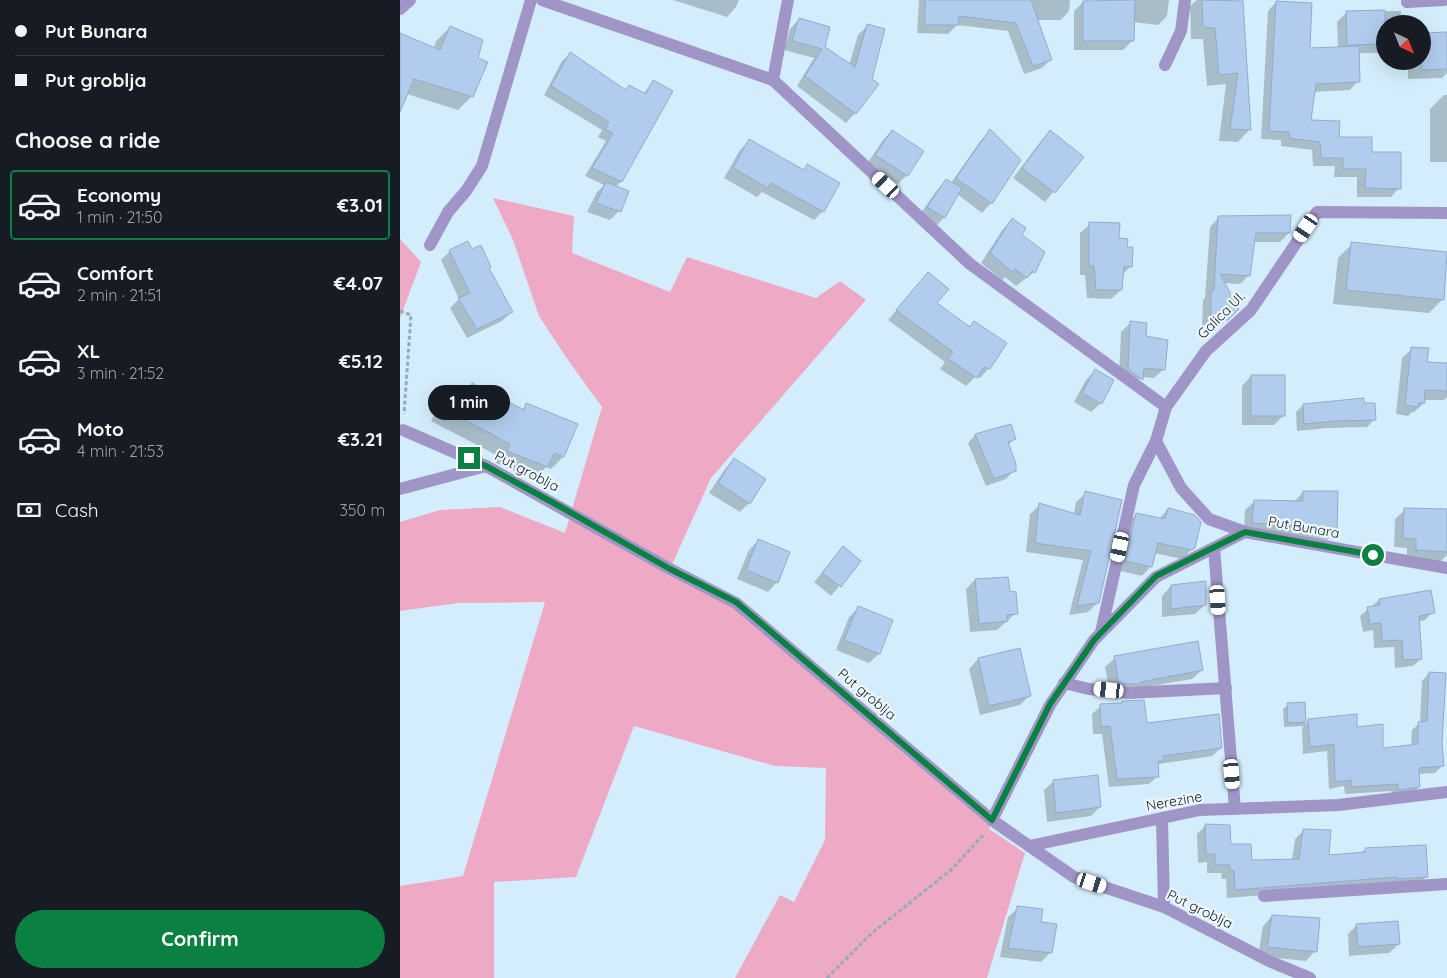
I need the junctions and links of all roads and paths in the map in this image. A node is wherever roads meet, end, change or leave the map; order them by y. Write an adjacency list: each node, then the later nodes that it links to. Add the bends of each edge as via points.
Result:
1 (410, 0): 8 (street)
2 (531, 0): 12 (street, via 482,166 448,212)
3 (542, 0): 10 (street)
4 (788, 0): 10 (street)
5 (1185, 0): 9 (street, via 1181,30)
6 (1444, 0): 7 (street)
7 (1408, 2)
8 (400, 9)
9 (1165, 65)
10 (773, 80): 14 (street, via 970,264)
11 (1447, 213): 14 (street, Galica Ul., via 1318,212 1250,310 1206,351)
12 (430, 245)
13 (400, 311): 15 (path, via 411,315)
14 (1166, 407): 16 (street, Galica Ul.)
15 (403, 430): 17 (street, Put groblja)
16 (1156, 440): 19 (street, via 1181,488 1209,519); 22 (street, Galica Ul., via 1134,485)
17 (486, 466): 18 (street); 28 (street, Put groblja, via 670,569 736,602)
18 (400, 489)
19 (1245, 532): 20 (street); 21 (street, Put Bunara)
20 (1214, 548): 22 (street, via 1156,576); 24 (street)
21 (1447, 568)
22 (1101, 633): 23 (street)
23 (1064, 683): 24 (street, via 1128,693); 28 (street, via 1050,704)
24 (1226, 688): 26 (street)
25 (1447, 792): 26 (street, Nerezine, via 1338,805)
26 (1235, 809): 27 (street, Nerezine, via 1200,810)
27 (1162, 818): 29 (street, Nerezine); 32 (street)
28 (992, 820): 29 (street, Put groblja); 33 (path, via 989,828 952,869 872,933)
29 (1029, 846): 32 (street, Put groblja, via 1074,877)
30 (1447, 884): 31 (street)
31 (1264, 896)
32 (1164, 907): 34 (street, Put groblja)
33 (827, 978)
34 (1310, 978)

